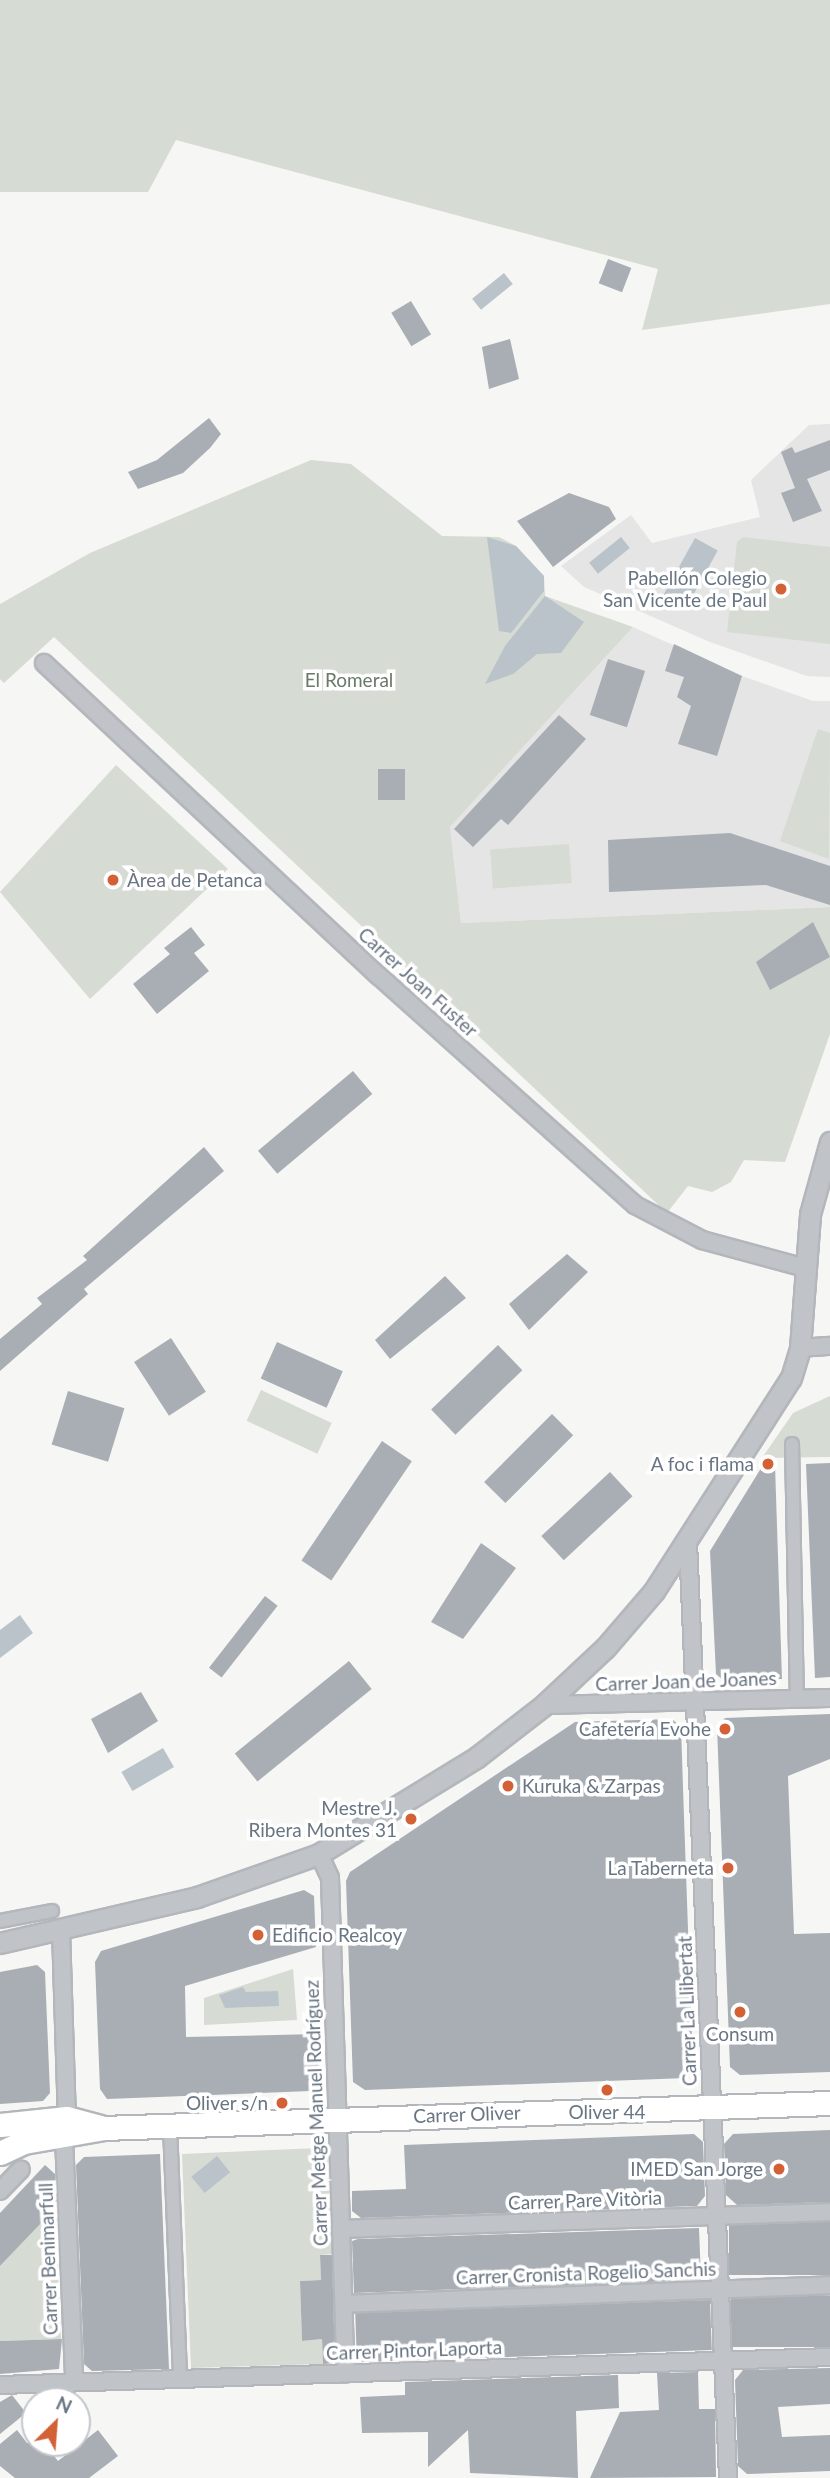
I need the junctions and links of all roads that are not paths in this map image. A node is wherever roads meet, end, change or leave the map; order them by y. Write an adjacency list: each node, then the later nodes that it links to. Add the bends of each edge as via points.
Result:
1 (44, 663): 3 (street, Carrer Joan Fuster, via 379,976 635,1205 702,1240)
2 (830, 1142): 3 (street, via 810,1214)
3 (804, 1268): 5 (street)
4 (830, 1346): 5 (street)
5 (800, 1348): 7 (street, via 782,1395)
6 (792, 1444): 9 (street)
7 (688, 1542): 10 (street, Carrer La Llibertat); 11 (street, via 637,1614)
8 (830, 1698): 9 (street, Carrer Joan de Joanes)
9 (797, 1699): 10 (street, Carrer Joan de Joanes)
10 (697, 1702): 11 (street, Carrer Joan de Joanes); 18 (street, Carrer La Llibertat)
11 (544, 1705): 12 (street, via 458,1770)
12 (319, 1854): 15 (street, via 197,1896); 19 (street, Carrer Metge Manuel Rodríguez, via 330,1878)
13 (52, 1911): 14 (street)
14 (0, 1921)
15 (61, 1930): 16 (street); 22 (street, Carrer Benimarfull)
16 (0, 1943)
17 (830, 2103): 18 (main road, Carrer Oliver)
18 (712, 2106): 19 (main road, Carrer Oliver); 27 (street, Carrer La Llibertat)
19 (336, 2118): 21 (main road, Carrer Oliver); 28 (street, Carrer Metge Manuel Rodríguez)
20 (0, 2125): 22 (main road, Carrer Oliver)
21 (170, 2126): 22 (main road, Carrer Oliver); 35 (street)
22 (66, 2127): 23 (main road, Carrer Oliver); 36 (street, Carrer Benimarfull)
23 (0, 2153)
24 (21, 2169): 25 (street)
25 (0, 2191)
26 (830, 2212): 27 (street, Carrer Pare Vitòria)
27 (717, 2216): 28 (street, Carrer Pare Vitòria); 30 (street, Carrer La Llibertat)
28 (341, 2229): 31 (street, Carrer Metge Manuel Rodríguez)
29 (830, 2285): 30 (street, Carrer Cronista Rogelio Sanchis)
30 (721, 2289): 31 (street, Carrer Cronista Rogelio Sanchis); 33 (street, Carrer La Llibertat)
31 (345, 2304): 34 (street, Carrer Metge Manuel Rodríguez)
32 (830, 2357): 33 (street, Carrer Pintor Laporta)
33 (723, 2361): 34 (street, Carrer Pintor Laporta); 38 (street, Carrer La Llibertat)
34 (346, 2374): 35 (street, Carrer Pintor Laporta)
35 (180, 2379): 36 (street, Carrer Pintor Laporta)
36 (74, 2380): 37 (street, Carrer Pintor Laporta)
37 (0, 2385)
38 (728, 2478)

